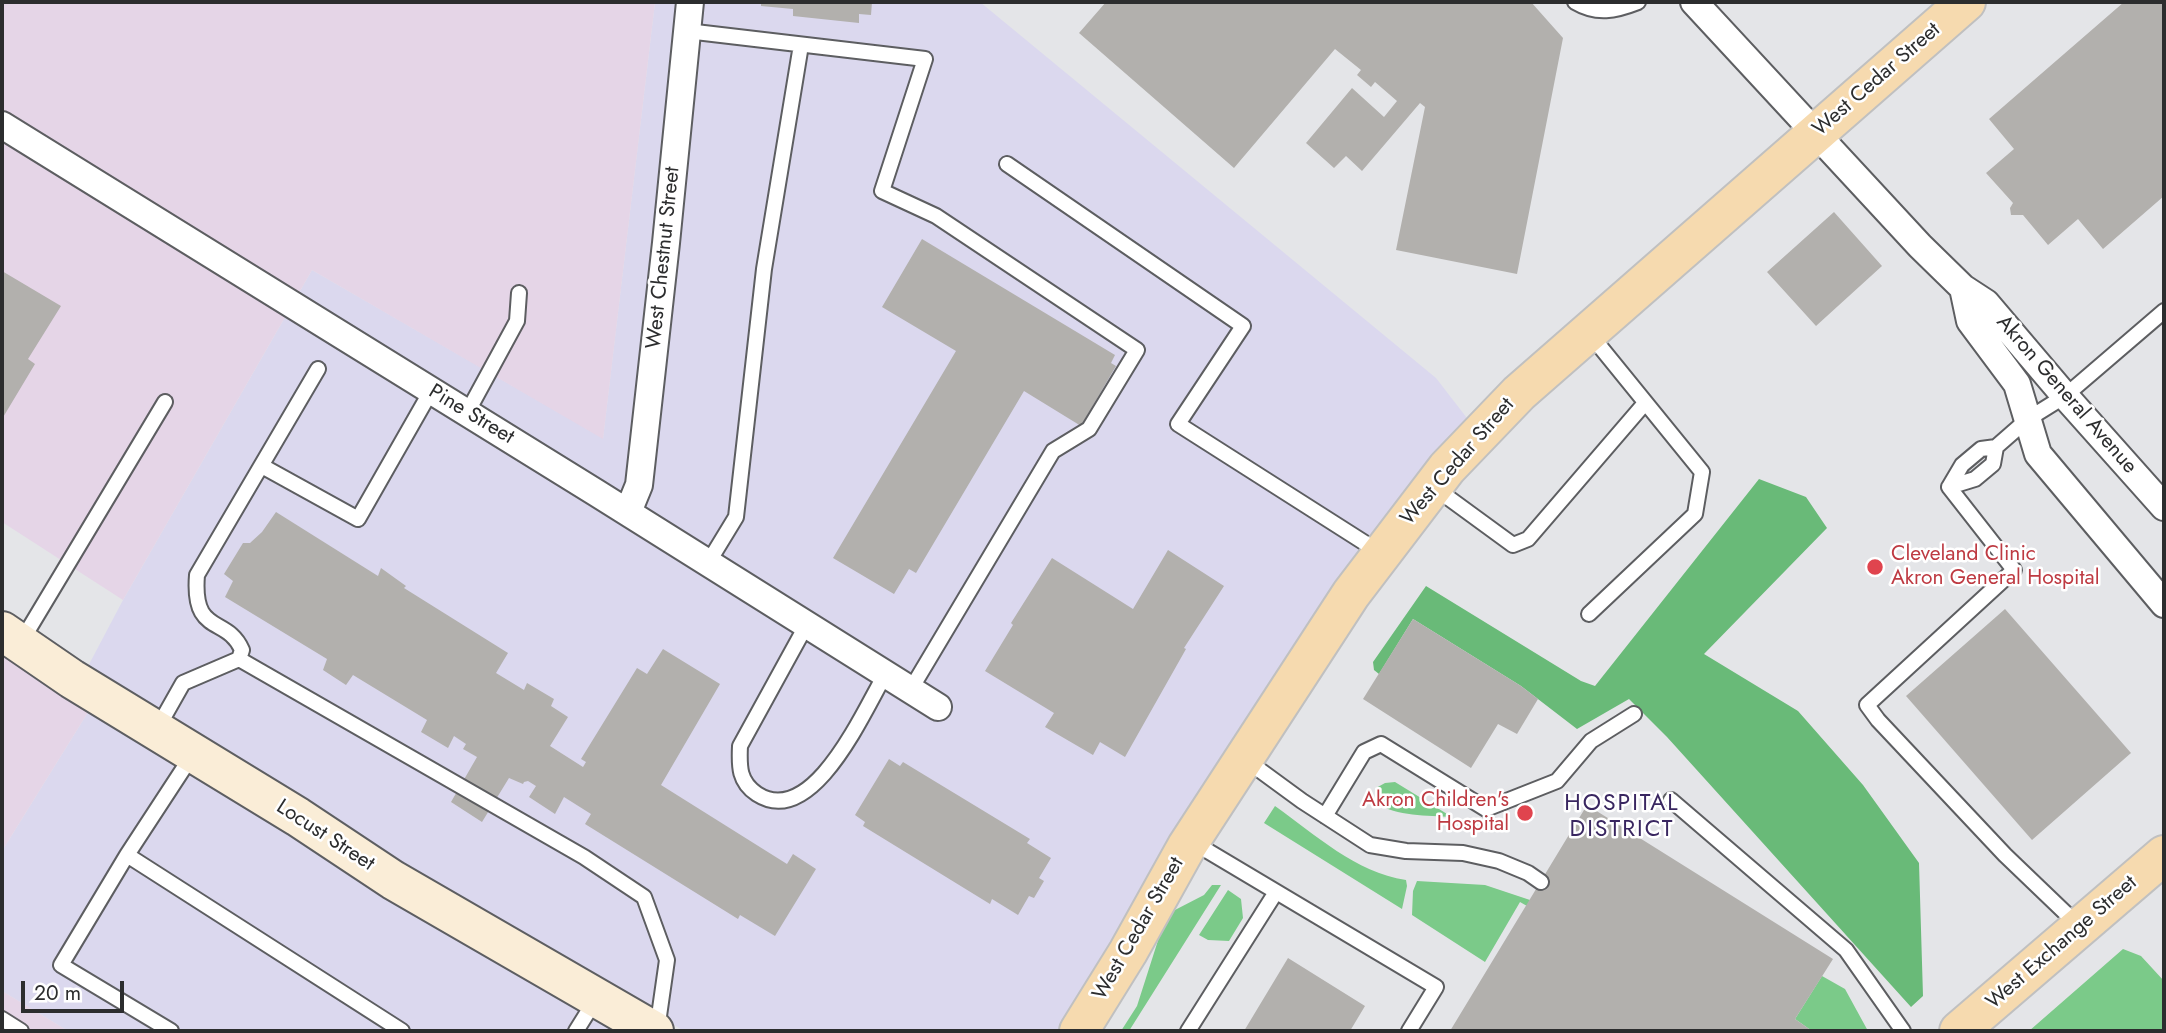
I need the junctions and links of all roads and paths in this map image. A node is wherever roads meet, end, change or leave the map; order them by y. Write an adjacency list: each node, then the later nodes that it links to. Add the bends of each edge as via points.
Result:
1 (690, 2): 6 (street, West Chestnut Street)
2 (1575, 2): 3 (lane, via 1593,11 1613,11)
3 (1638, 2)
4 (1694, 2): 9 (street, Akron General Avenue)
5 (1966, 2): 9 (main road, West Cedar Street)
6 (687, 31): 7 (lane); 25 (street, West Chestnut Street, via 639,485)
7 (801, 45): 27 (lane, via 764,269 736,517); 34 (lane, via 925,60 882,191 936,216 1137,350 1089,429 1054,450)
8 (2, 125): 16 (street, Pine Street)
9 (1816, 133): 11 (street, Akron General Avenue); 14 (main road, West Cedar Street)
10 (1007, 164): 26 (lane, via 1243,326 1178,424)
11 (1963, 288): 17 (street, Akron General Avenue, via 1986,303); 21 (street, Akron General Avenue, via 1970,321 2017,384)
12 (519, 293): 20 (lane, via 517,321)
13 (2164, 311): 17 (lane)
14 (1589, 332): 19 (lane); 23 (main road, West Cedar Street, via 1519,393)
15 (318, 369): 22 (lane)
16 (431, 391): 20 (street, Pine Street); 22 (lane, via 358,519)
17 (2065, 396): 21 (lane); 24 (street, Akron General Avenue)
18 (165, 402): 31 (lane)
19 (1645, 403): 23 (lane, via 1528,539 1513,545); 29 (lane, via 1702,472 1695,514)
20 (467, 413): 25 (street, Pine Street)
21 (2028, 419): 28 (street, Akron General Avenue, via 2038,454); 47 (lane, via 1996,447 1981,449 1962,465 1949,488 2014,570 1867,705 2005,855)
22 (262, 466): 32 (lane, via 197,575 199,608 206,619 238,641)
23 (1433, 487): 26 (main road, West Cedar Street)
24 (2164, 507)
25 (628, 512): 27 (street, Pine Street)
26 (1380, 553): 39 (main road, West Cedar Street)
27 (708, 563): 30 (street, Pine Street)
28 (2164, 604)
29 (1589, 614)
30 (807, 624): 33 (street, Pine Street); 33 (lane, via 740,746 739,768 746,786 766,799 786,800 817,783)
31 (11, 637): 37 (main road, Locust Street)
32 (239, 659): 37 (lane, via 183,683); 54 (lane, via 584,857 644,897 667,960)
33 (886, 673): 34 (street, Pine Street)
34 (911, 690): 35 (street, Pine Street)
35 (938, 707)
36 (1634, 714): 41 (lane, via 1591,741 1557,781 1486,809 1381,744 1364,752)
37 (156, 730): 38 (main road, Locust Street)
38 (193, 753): 43 (lane); 48 (main road, Locust Street, via 393,880)
39 (1245, 759): 41 (lane); 42 (main road, West Cedar Street)
40 (1671, 800): 58 (lane, via 1846,950)
41 (1325, 816): 45 (lane, via 1370,845 1463,853 1499,861)
42 (1191, 841): 46 (lane); 55 (main road, West Cedar Street)
43 (127, 855): 51 (lane, via 61,965); 52 (lane)
44 (2164, 855): 47 (main road, West Exchange Street)
45 (1541, 882)
46 (1276, 892): 56 (lane); 57 (lane, via 1436,987)
47 (2082, 928): 59 (main road, West Exchange Street)
48 (597, 998): 53 (lane); 54 (main road, Locust Street)
49 (2, 1019): 50 (lane)
50 (21, 1031)
51 (171, 1031)
52 (402, 1031)
53 (576, 1031)
54 (655, 1031)
55 (1079, 1031)
56 (1188, 1031)
57 (1409, 1031)
58 (1903, 1031)
59 (1959, 1031)

